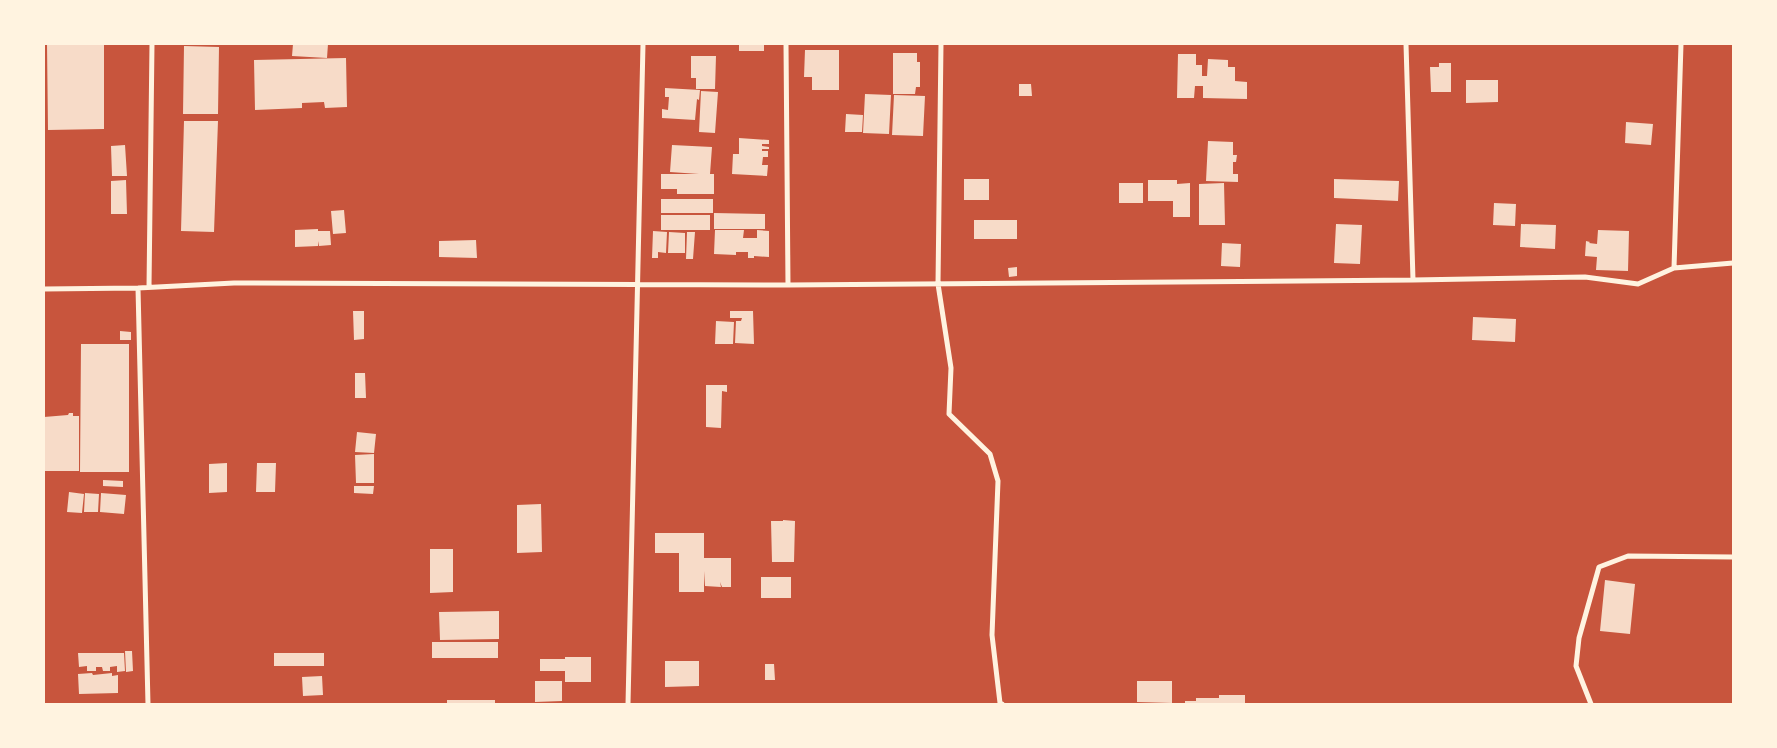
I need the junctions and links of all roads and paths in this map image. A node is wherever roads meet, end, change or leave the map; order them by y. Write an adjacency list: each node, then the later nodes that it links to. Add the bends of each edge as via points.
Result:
1 (152, 44): 13 (street)
2 (643, 44): 10 (street)
3 (786, 44): 12 (street)
4 (941, 44): 11 (street)
5 (1406, 44): 9 (street)
6 (1681, 44): 8 (street)
7 (1733, 263): 8 (street)
8 (1674, 268): 9 (street, via 1638,284 1585,277)
9 (1413, 280): 11 (street)
10 (638, 284): 12 (street); 13 (street, via 234,283); 18 (street)
11 (938, 284): 12 (street); 19 (street, via 951,368 950,414 990,454 998,481 992,635)
12 (788, 286)
13 (149, 287): 14 (street)
14 (138, 288): 15 (street); 17 (street)
15 (44, 289)
16 (1733, 557): 20 (street, via 1628,556 1599,567 1579,638 1576,666)
17 (148, 704)
18 (628, 704)
19 (1000, 704)
20 (1591, 704)

